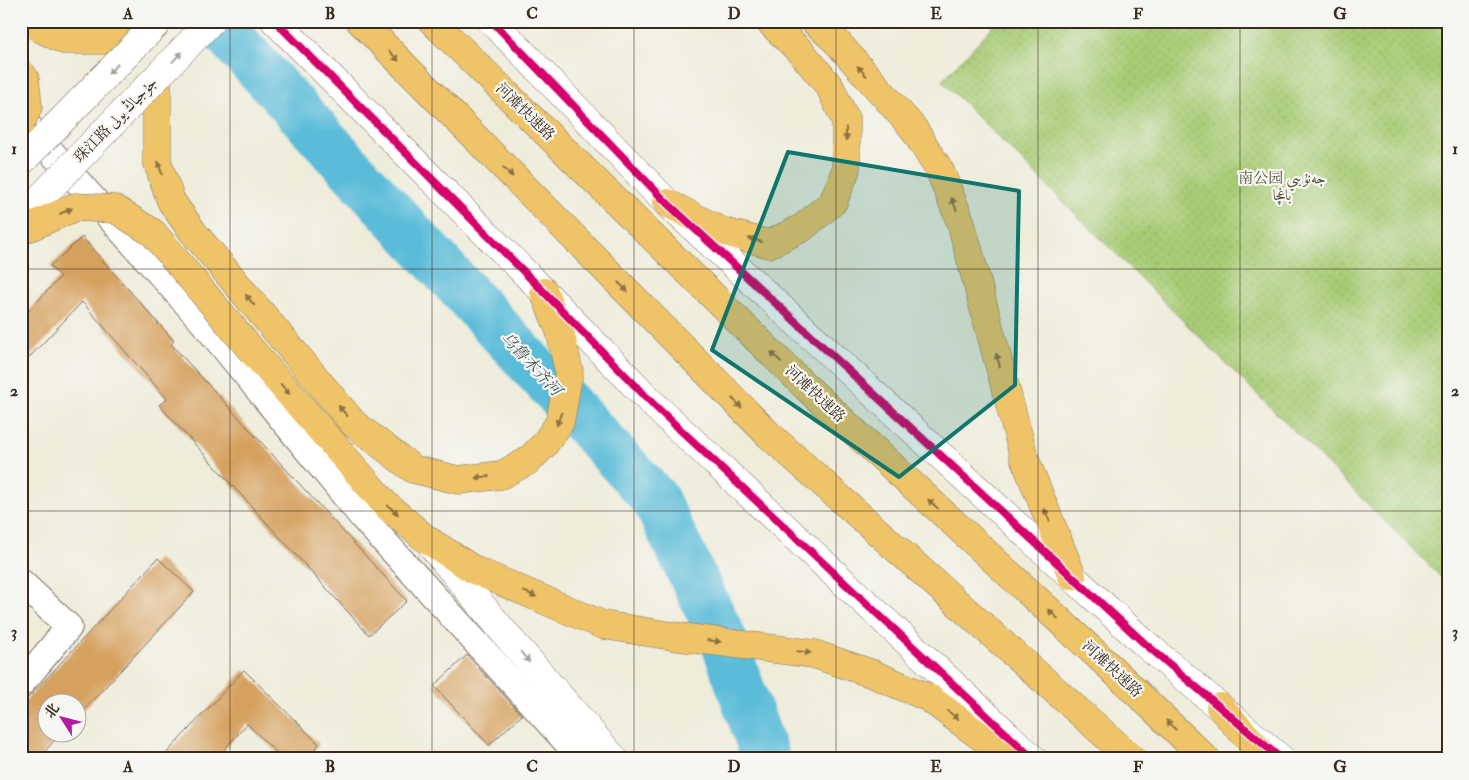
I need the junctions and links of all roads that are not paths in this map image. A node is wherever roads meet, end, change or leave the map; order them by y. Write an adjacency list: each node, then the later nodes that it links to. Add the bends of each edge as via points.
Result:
1 (33, 21): 8 (highway, via 64,40 103,40)
2 (211, 21): 11 (street, 珠江路 جۇجياڭ يولى, one-way to 2, bridge)
3 (275, 21): 18 (street)
4 (360, 21): 28 (highway, one-way to 28, via 768,434)
5 (432, 21): 29 (highway, 河滩快速路, one-way to 5, via 806,387)
6 (492, 21): 15 (street)
7 (814, 21): 20 (highway, one-way to 7, via 1024,457 961,223 940,171 913,128 836,41)
8 (156, 24): 14 (street, one-way to 14, bridge)
9 (777, 29): 15 (highway, one-way to 15, via 830,87 846,121 846,170 833,202 802,228 769,244 722,231)
10 (21, 73): 13 (highway, bridge, via 25,79 28,107)
11 (157, 77): 16 (street, 珠江路 جۇجياڭ يولى, bridge); 18 (highway, one-way to 11, via 560,330 570,372 560,422 544,445 528,461 501,475 458,480 412,469 354,424 193,232 171,201 157,161)
12 (21, 118): 24 (street, via 202,321 363,518)
13 (21, 123)
14 (21, 162)
15 (667, 203): 20 (street)
16 (21, 218)
17 (21, 231): 19 (highway, one-way to 19, bridge, via 76,207 115,209 153,233 386,505)
18 (544, 292): 27 (street, via 656,407)
19 (426, 539): 25 (street, one-way to 25); 26 (highway, one-way to 26, via 474,570 603,625 814,654 873,674 929,698)
20 (1072, 576): 23 (street)
21 (21, 582): 22 (street, via 69,627)
22 (21, 684)
23 (1220, 707): 30 (highway); 31 (street)
24 (582, 759)
25 (614, 759)
26 (1011, 759)
27 (1033, 759)
28 (1132, 759)
29 (1206, 759)
30 (1267, 759)
31 (1281, 759)

